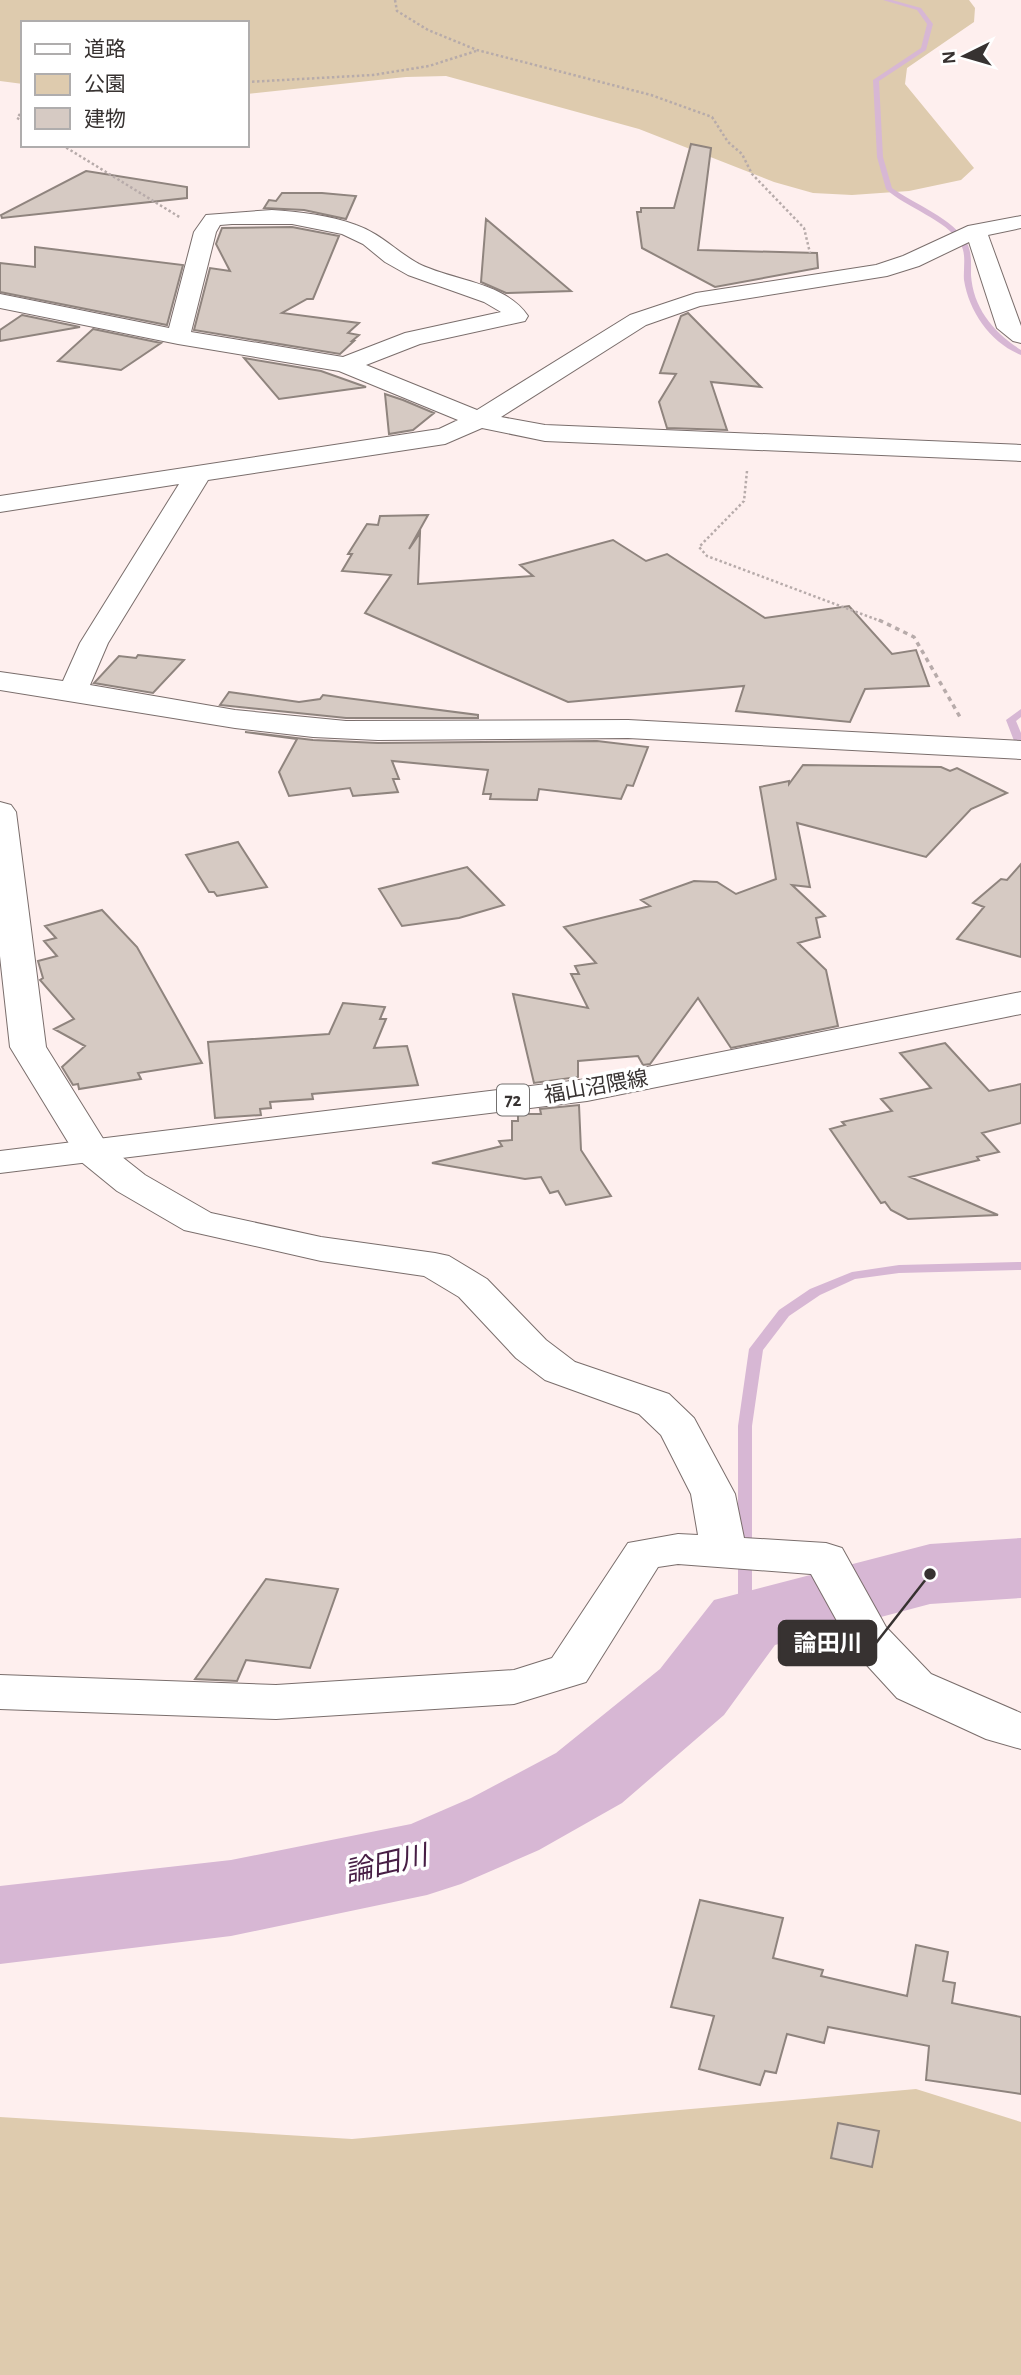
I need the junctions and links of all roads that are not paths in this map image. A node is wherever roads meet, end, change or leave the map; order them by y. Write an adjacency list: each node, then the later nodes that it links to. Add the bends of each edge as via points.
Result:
1 (1021, 222): 2 (street)
2 (976, 231): 4 (street, via 1009,328); 7 (street, via 890,268 696,300 638,320)
3 (0, 301): 5 (street)
4 (1021, 336)
5 (178, 337): 6 (street); 6 (street, via 205,232 213,219 241,217 296,219 347,228 370,238 397,260 513,309 517,316 413,338)
6 (345, 365): 7 (street)
7 (479, 420): 8 (street, via 558,434); 9 (street, via 422,442)
8 (1021, 453)
9 (198, 475): 10 (street); 12 (street, via 94,643)
10 (0, 504)
11 (0, 681): 12 (street)
12 (74, 689): 13 (street, via 312,728 388,732 571,728)
13 (1021, 750)
14 (0, 812): 16 (street, via 28,1047)
15 (1021, 1003): 16 (street, 福山沼隈線 / 72, via 587,1090)
16 (92, 1152): 17 (street, 福山沼隈線 / 72); 18 (street, via 131,1183 198,1222 321,1249 435,1265 474,1288 531,1349 560,1371 654,1404 679,1428 713,1494)
17 (0, 1162)
18 (724, 1552): 19 (street, via 678,1549 644,1554 569,1670 514,1687 276,1702); 20 (street, via 826,1559 869,1637 914,1686)
19 (0, 1692)
20 (1021, 1731)

